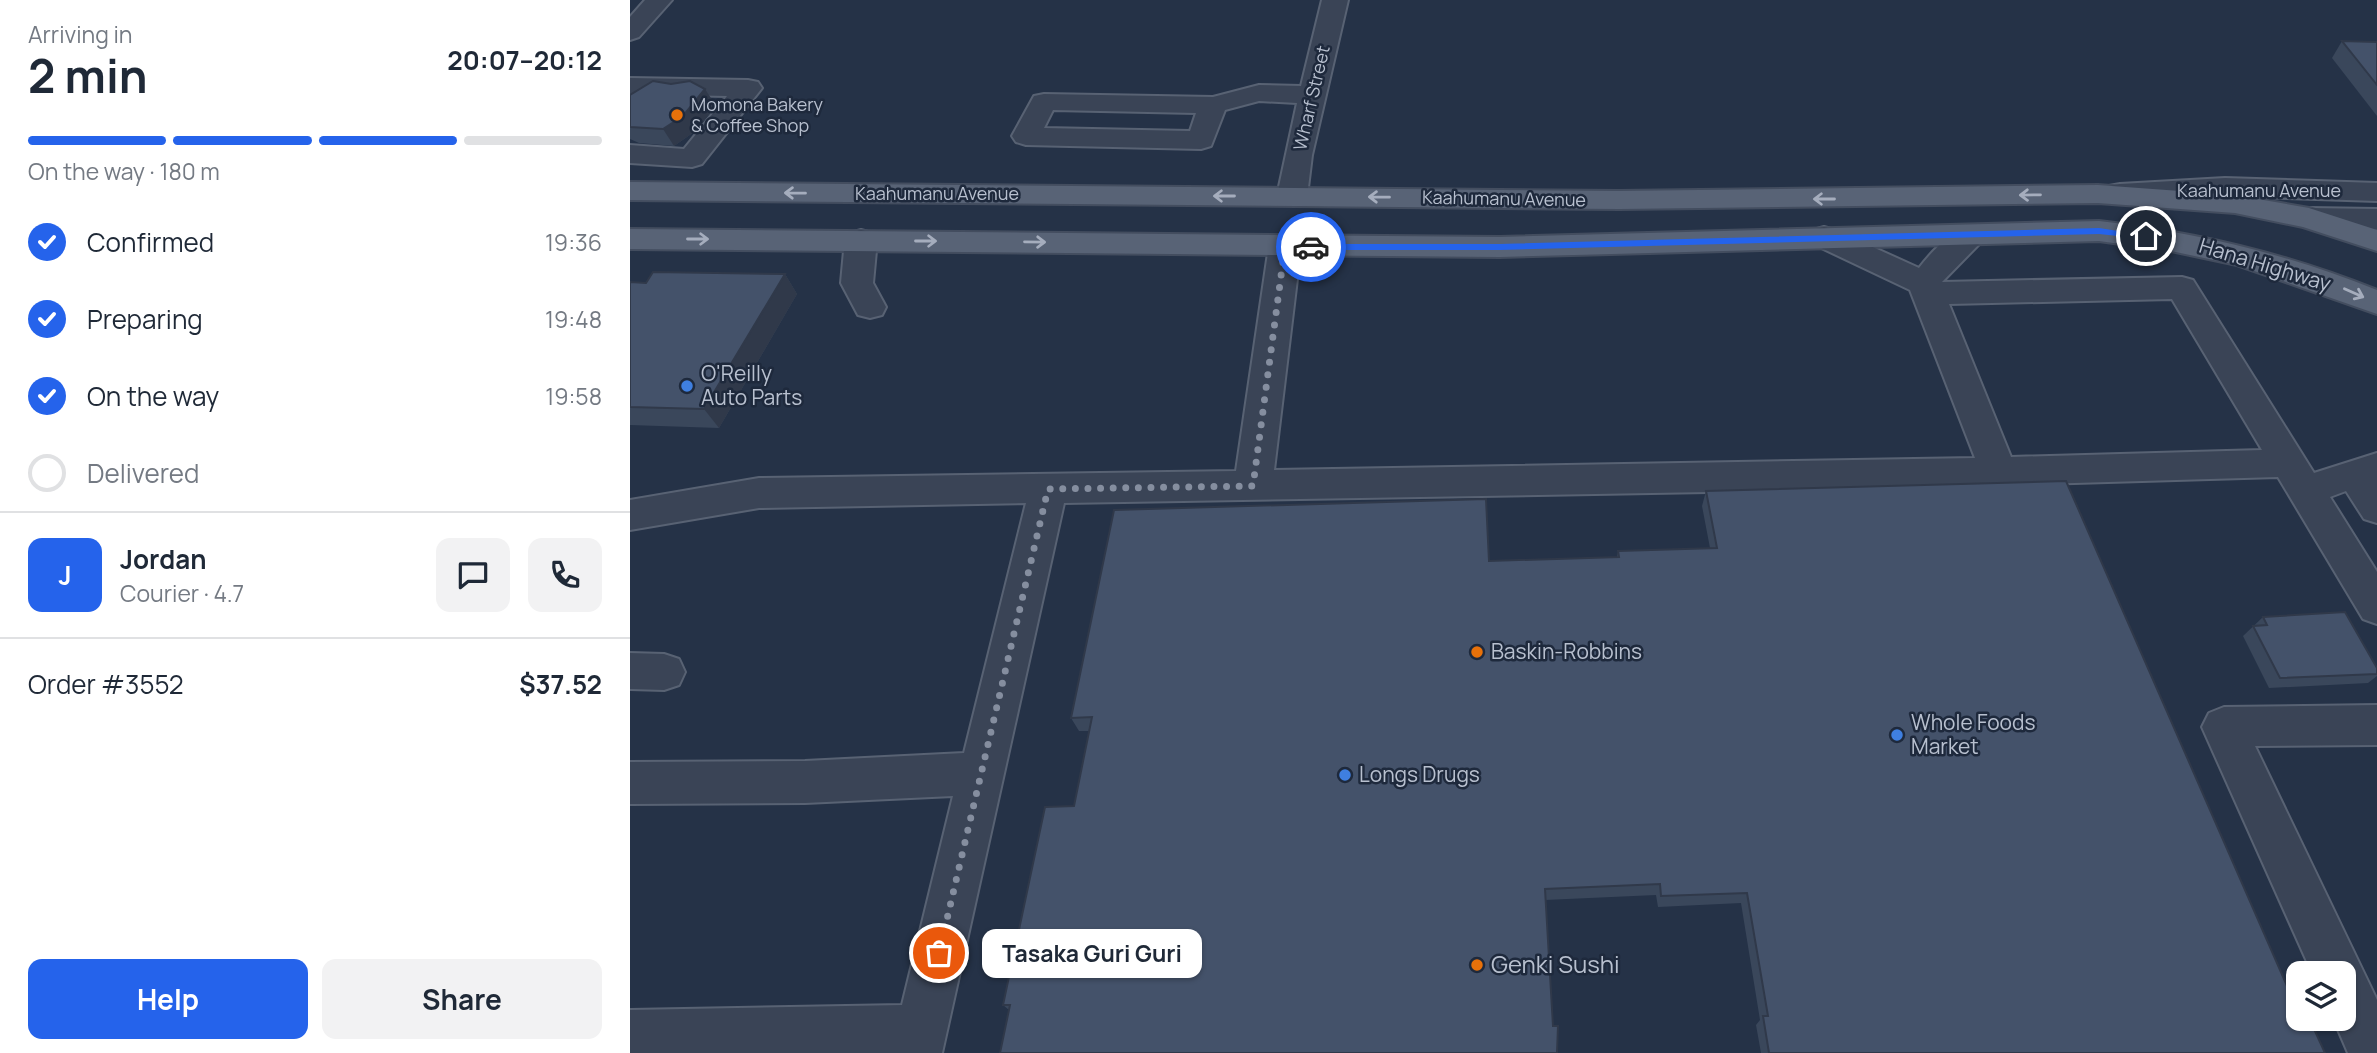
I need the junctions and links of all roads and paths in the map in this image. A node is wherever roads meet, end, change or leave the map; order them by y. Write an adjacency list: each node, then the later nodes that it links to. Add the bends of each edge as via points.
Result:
1 (1335, 0): 5 (street, Wharf Street)
2 (648, 3): 3 (street)
3 (630, 32)
4 (632, 89): 7 (street, via 748,88 692,158)
5 (1312, 95): 6 (street, via 1259,93); 11 (street, Wharf Street)
6 (1213, 105): 6 (street, via 1201,140 1026,136 1044,102)
7 (630, 154)
8 (630, 191): 11 (main road, Kaahumanu Avenue, one-way to 8)
9 (2377, 192): 10 (street, Kaahumanu Avenue, via 2225,187)
10 (2098, 194): 11 (main road, Kaahumanu Avenue, one-way to 11, via 1646,200); 12 (main road, via 2193,199)
11 (1292, 196): 20 (main road)
12 (2309, 218): 13 (street, Kaahumanu Avenue); 14 (main road, via 2119,217); 19 (main road)
13 (2377, 219)
14 (2099, 231): 15 (main road, Hana Highway); 22 (main road, Hana Highway, one-way to 22, via 2245,256)
15 (1972, 235): 16 (main road); 21 (street, via 1940,261)
16 (1824, 237): 20 (main road, via 1500,247); 21 (street)
17 (630, 239): 18 (main road, one-way to 18)
18 (861, 240): 20 (main road, one-way to 20); 23 (street, via 857,283)
19 (2377, 241)
20 (1285, 246): 27 (street)
21 (1926, 288): 25 (street); 26 (street, via 2182,288)
22 (2377, 303)
23 (870, 307)
24 (2366, 470): 26 (street); 29 (street)
25 (1999, 472): 26 (street); 27 (street)
26 (2298, 477): 31 (street)
27 (1253, 486): 28 (street)
28 (1048, 489): 30 (street, via 759,493); 33 (street)
29 (2377, 508)
30 (630, 515)
31 (2377, 607)
32 (2377, 725): 35 (street, via 2224,727)
33 (981, 773): 34 (street, via 745,785); 38 (street)
34 (630, 783)
35 (2332, 961)
36 (2356, 1012): 39 (street)
37 (630, 1036): 38 (street)
38 (918, 1042)
39 (2375, 1053)

